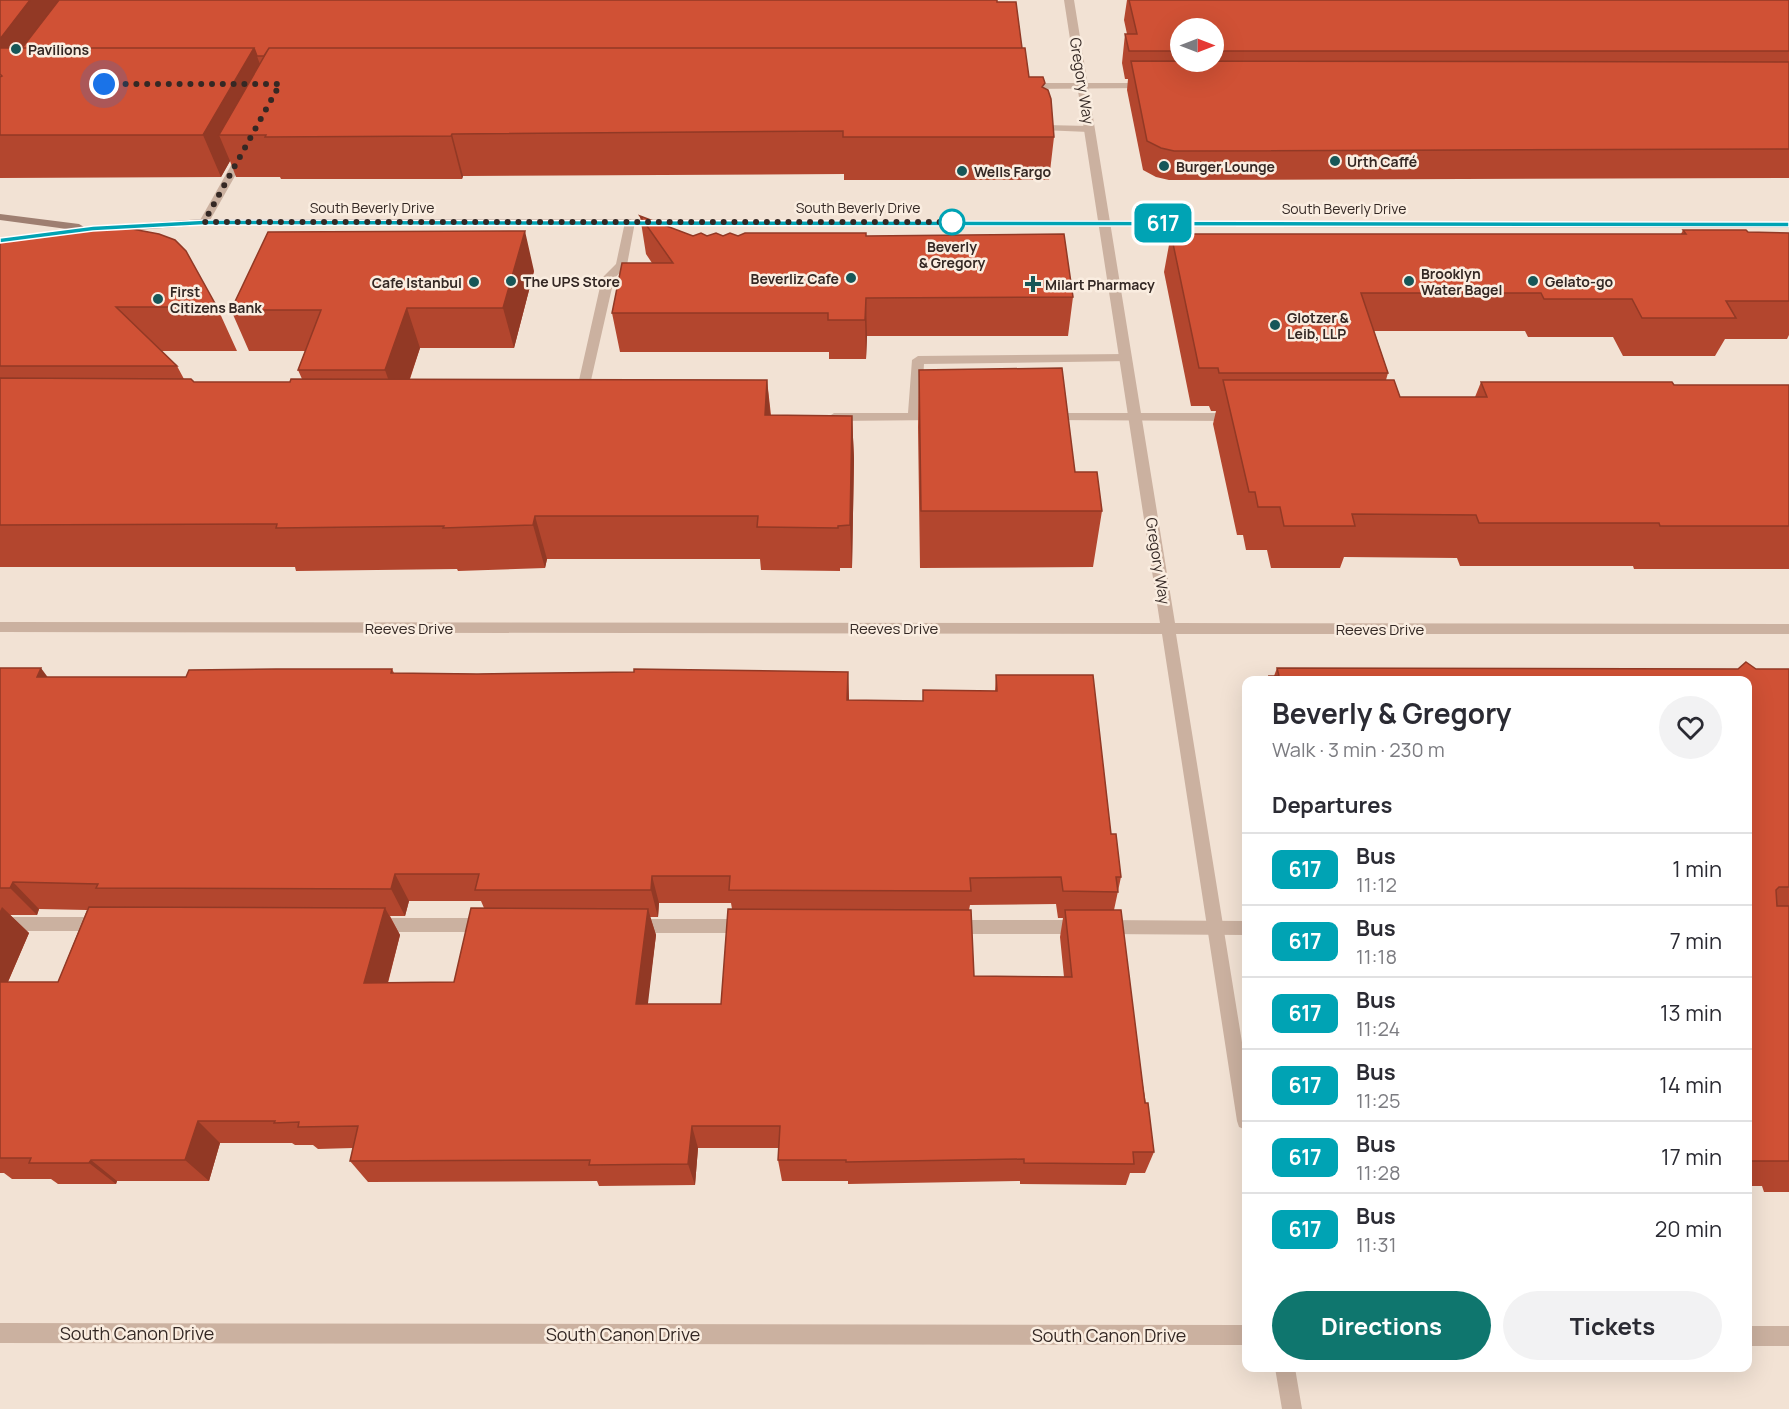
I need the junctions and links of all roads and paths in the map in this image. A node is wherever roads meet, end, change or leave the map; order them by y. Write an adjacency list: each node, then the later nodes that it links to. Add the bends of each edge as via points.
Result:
1 (1069, 0): 3 (street, Gregory Way)
2 (1009, 86): 3 (street)
3 (1083, 86): 4 (street); 6 (street, Gregory Way)
4 (1155, 86)
5 (1045, 128): 6 (street)
6 (1089, 129): 11 (street, Gregory Way)
7 (248, 143): 9 (street)
8 (0, 217): 13 (main road)
9 (204, 222): 10 (main road, South Beverly Drive); 13 (main road, South Beverly Drive)
10 (630, 222): 11 (main road, South Beverly Drive); 16 (street, via 621,265 608,278)
11 (1104, 223): 12 (main road, South Beverly Drive); 15 (street, Gregory Way)
12 (1789, 225)
13 (93, 228): 14 (main road, South Beverly Drive)
14 (47, 234)
15 (1126, 357): 18 (street, via 918,360); 21 (street, Gregory Way)
16 (579, 408)
17 (821, 417): 18 (street)
18 (914, 417): 19 (street)
19 (948, 417)
20 (1038, 417): 21 (street)
21 (1135, 417): 22 (street); 24 (street, Gregory Way)
22 (1252, 417)
23 (0, 627): 24 (street, Reeves Drive)
24 (1168, 628): 25 (street, Reeves Drive); 33 (street, Gregory Way)
25 (1789, 629)
26 (0, 924): 27 (street)
27 (120, 924)
28 (359, 925): 29 (street)
29 (502, 926)
30 (622, 926): 31 (street)
31 (765, 926)
32 (932, 927): 33 (street)
33 (1216, 928): 34 (street); 35 (street, Gregory Way)
34 (1242, 928)
35 (1242, 1095)
36 (0, 1333): 37 (street, South Canon Drive)
37 (1242, 1335)
38 (1752, 1336): 39 (street)
39 (1789, 1336)
40 (1287, 1372): 41 (street)
41 (1292, 1409)

